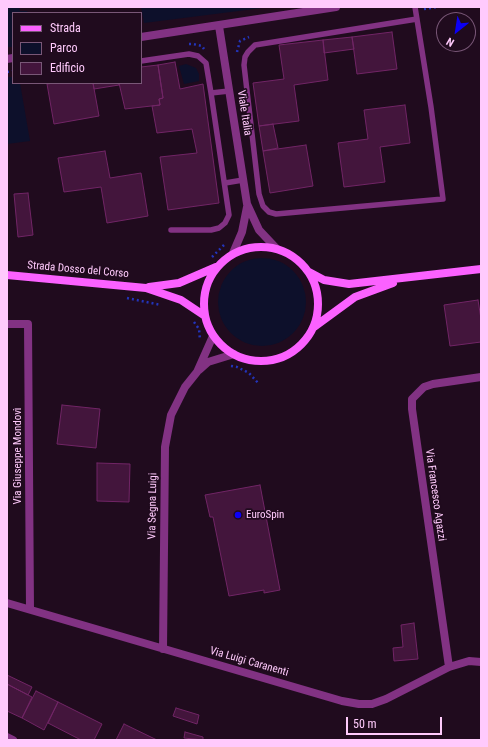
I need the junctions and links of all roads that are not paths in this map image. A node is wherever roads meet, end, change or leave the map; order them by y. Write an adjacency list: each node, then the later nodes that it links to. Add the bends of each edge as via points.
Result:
1 (336, 7): 4 (street)
2 (415, 7): 3 (lane)
3 (417, 19): 3 (lane, via 443,199 284,213 269,212 263,206 259,194 244,65 248,52 255,45)
4 (219, 26): 5 (street); 7 (street, Viale Italia)
5 (142, 37)
6 (142, 61): 8 (lane, via 189,54 198,56 206,63)
7 (229, 91): 8 (lane); 9 (street, Viale Italia)
8 (211, 93): 10 (lane)
9 (243, 180): 10 (lane); 11 (street, Viale Italia)
10 (225, 183): 12 (lane, via 229,215 225,223 211,230)
11 (247, 204): 13 (street, Viale Italia, via 259,230); 14 (street, Viale Italia, via 242,232)
12 (171, 230)
13 (276, 248): 14 (main road, via 261,246); 17 (main road, via 293,256)
14 (233, 253): 15 (main road)
15 (217, 266): 20 (main road, Strada Dosso del Corso, via 179,283); 21 (main road, via 204,292)
16 (481, 269): 19 (main road)
17 (308, 272): 19 (main road, via 324,280 350,284); 23 (main road, via 316,287 318,303)
18 (7, 275): 20 (main road, Strada Dosso del Corso)
19 (403, 280): 23 (main road, via 355,297)
20 (146, 288): 21 (main road, Strada Dosso del Corso, via 181,300)
21 (204, 316): 24 (main road)
22 (7, 324): 29 (street, Via Giuseppe Mondovì, via 28,324)
23 (312, 329): 25 (main road, via 299,346 280,358 256,361)
24 (213, 336): 25 (main road); 26 (street, Via Segna Luigi)
25 (234, 354): 26 (street, Via Segna Luigi, via 208,362)
26 (196, 372): 30 (street, Via Segna Luigi, via 171,415 165,446)
27 (481, 377): 32 (street, Via Francesco Agazzi, via 433,384 424,387 412,399)
28 (7, 603): 29 (street, Via Luigi Caranenti)
29 (30, 609): 30 (street, Via Luigi Caranenti)
30 (163, 649): 32 (street, Via Luigi Caranenti, via 359,704 372,704 386,699)
31 (481, 662): 32 (street, Via Luigi Caranenti, via 469,661)
32 (449, 667)
33 (7, 737): 34 (street)
34 (13, 740)

